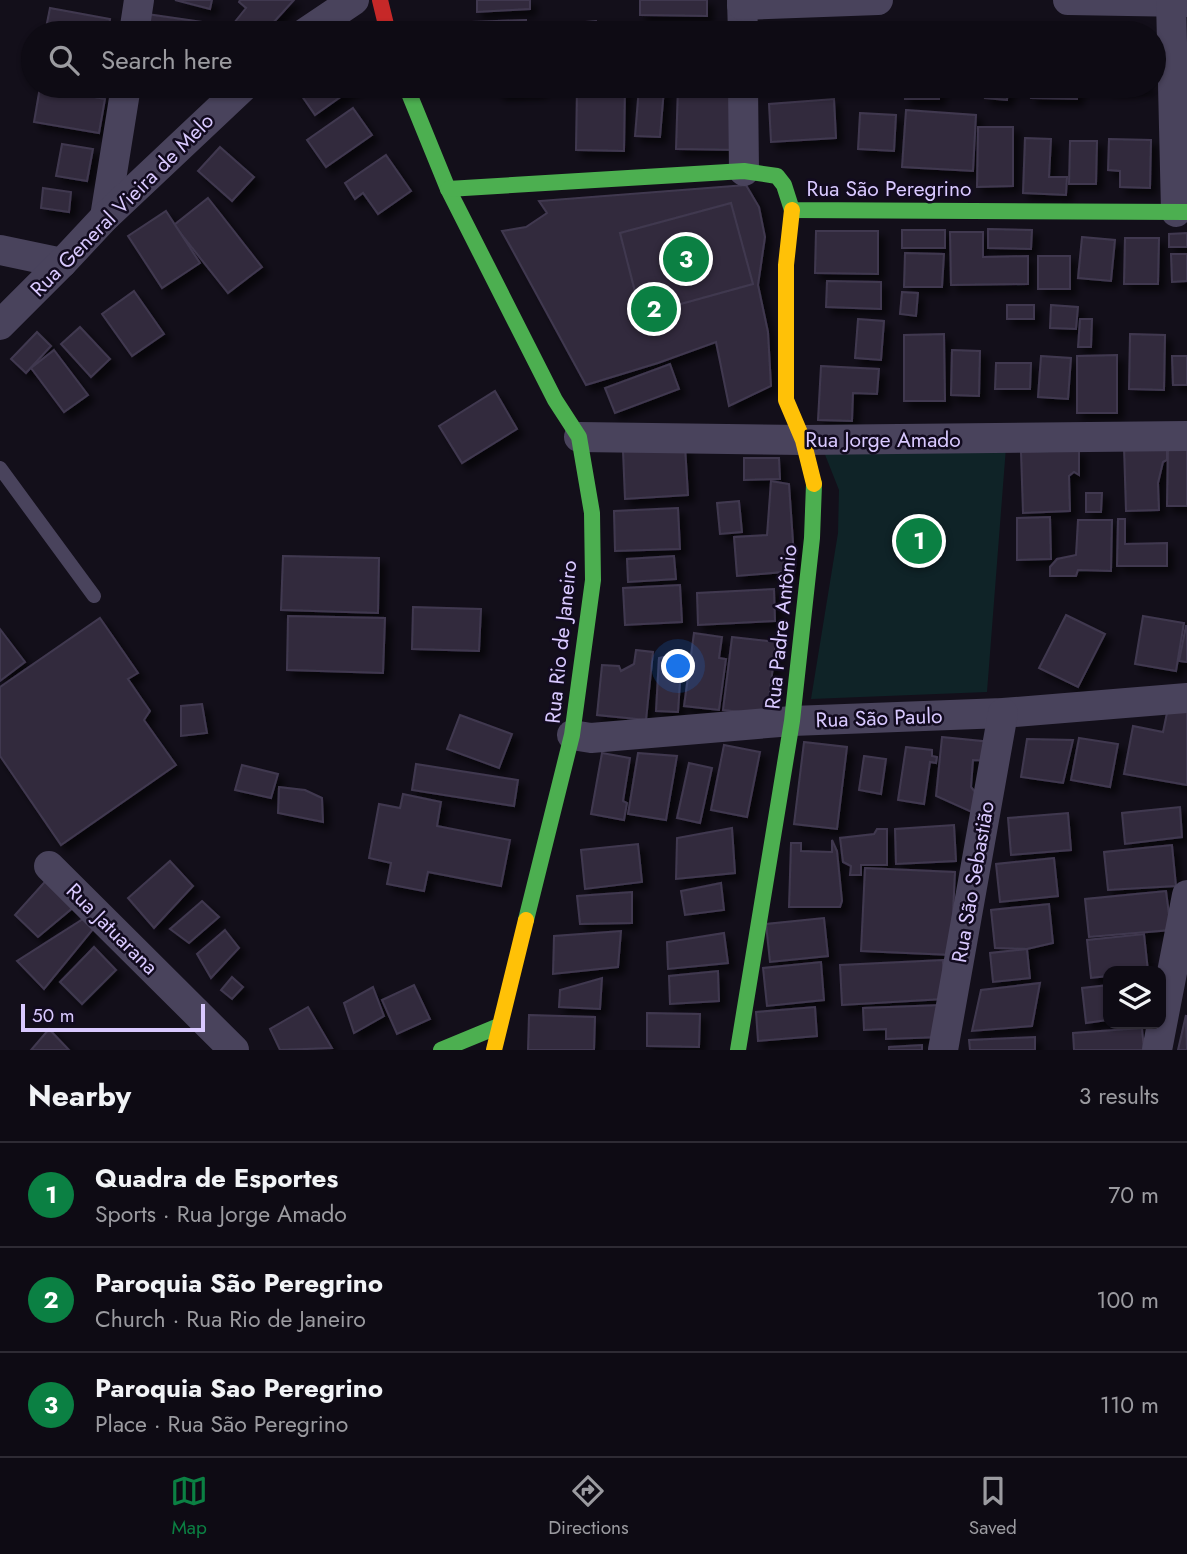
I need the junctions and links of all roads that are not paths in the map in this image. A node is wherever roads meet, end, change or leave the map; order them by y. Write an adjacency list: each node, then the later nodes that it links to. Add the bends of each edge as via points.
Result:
1 (139, 0): 8 (street)
2 (354, 0): 9 (street)
3 (380, 0): 10 (street)
4 (878, 0): 7 (street)
5 (1068, 0): 6 (street)
6 (1177, 2): 18 (street)
7 (742, 13)
8 (136, 21)
9 (323, 21)
10 (385, 21)
11 (123, 98): 19 (street)
12 (231, 98): 19 (street, Rua General Vieira de Melo)
13 (411, 98): 16 (street, Rua Rio de Janeiro)
14 (743, 98): 15 (street)
15 (744, 171): 16 (street, Rua São Peregrino); 17 (street, Rua São Peregrino, via 777,176)
16 (448, 189): 24 (street, Rua Rio de Janeiro, via 555,400)
17 (792, 210): 18 (street, Rua São Peregrino); 25 (street, Rua Padre Antônio, via 786,265 786,400)
18 (1181, 212)
19 (104, 217): 21 (street, Rua General Vieira de Melo)
20 (0, 250): 21 (street)
21 (62, 263): 22 (street, Rua General Vieira de Melo)
22 (0, 325)
23 (1187, 436): 25 (street, Rua Jorge Amado)
24 (579, 438): 25 (street, Rua Jorge Amado); 31 (street, Rua Rio de Janeiro, via 592,513 593,580)
25 (803, 440): 30 (street, Rua Padre Antônio, via 814,484 812,538)
26 (0, 468): 27 (lane)
27 (94, 596)
28 (1187, 698): 29 (street, Rua São Paulo)
29 (1003, 713): 30 (street, Rua São Paulo); 39 (street, Rua São Sebastião)
30 (792, 721): 31 (street, Rua São Paulo, via 591,738); 38 (street, Rua Padre Antônio)
31 (572, 735): 34 (street, Rua Rio de Janeiro)
32 (49, 866): 35 (street, Rua Jatuarana)
33 (1187, 895): 40 (street)
34 (499, 1026): 36 (street); 37 (street, Rua Rio de Janeiro)
35 (234, 1050)
36 (441, 1050)
37 (494, 1050)
38 (738, 1050)
39 (943, 1050)
40 (1157, 1050)

